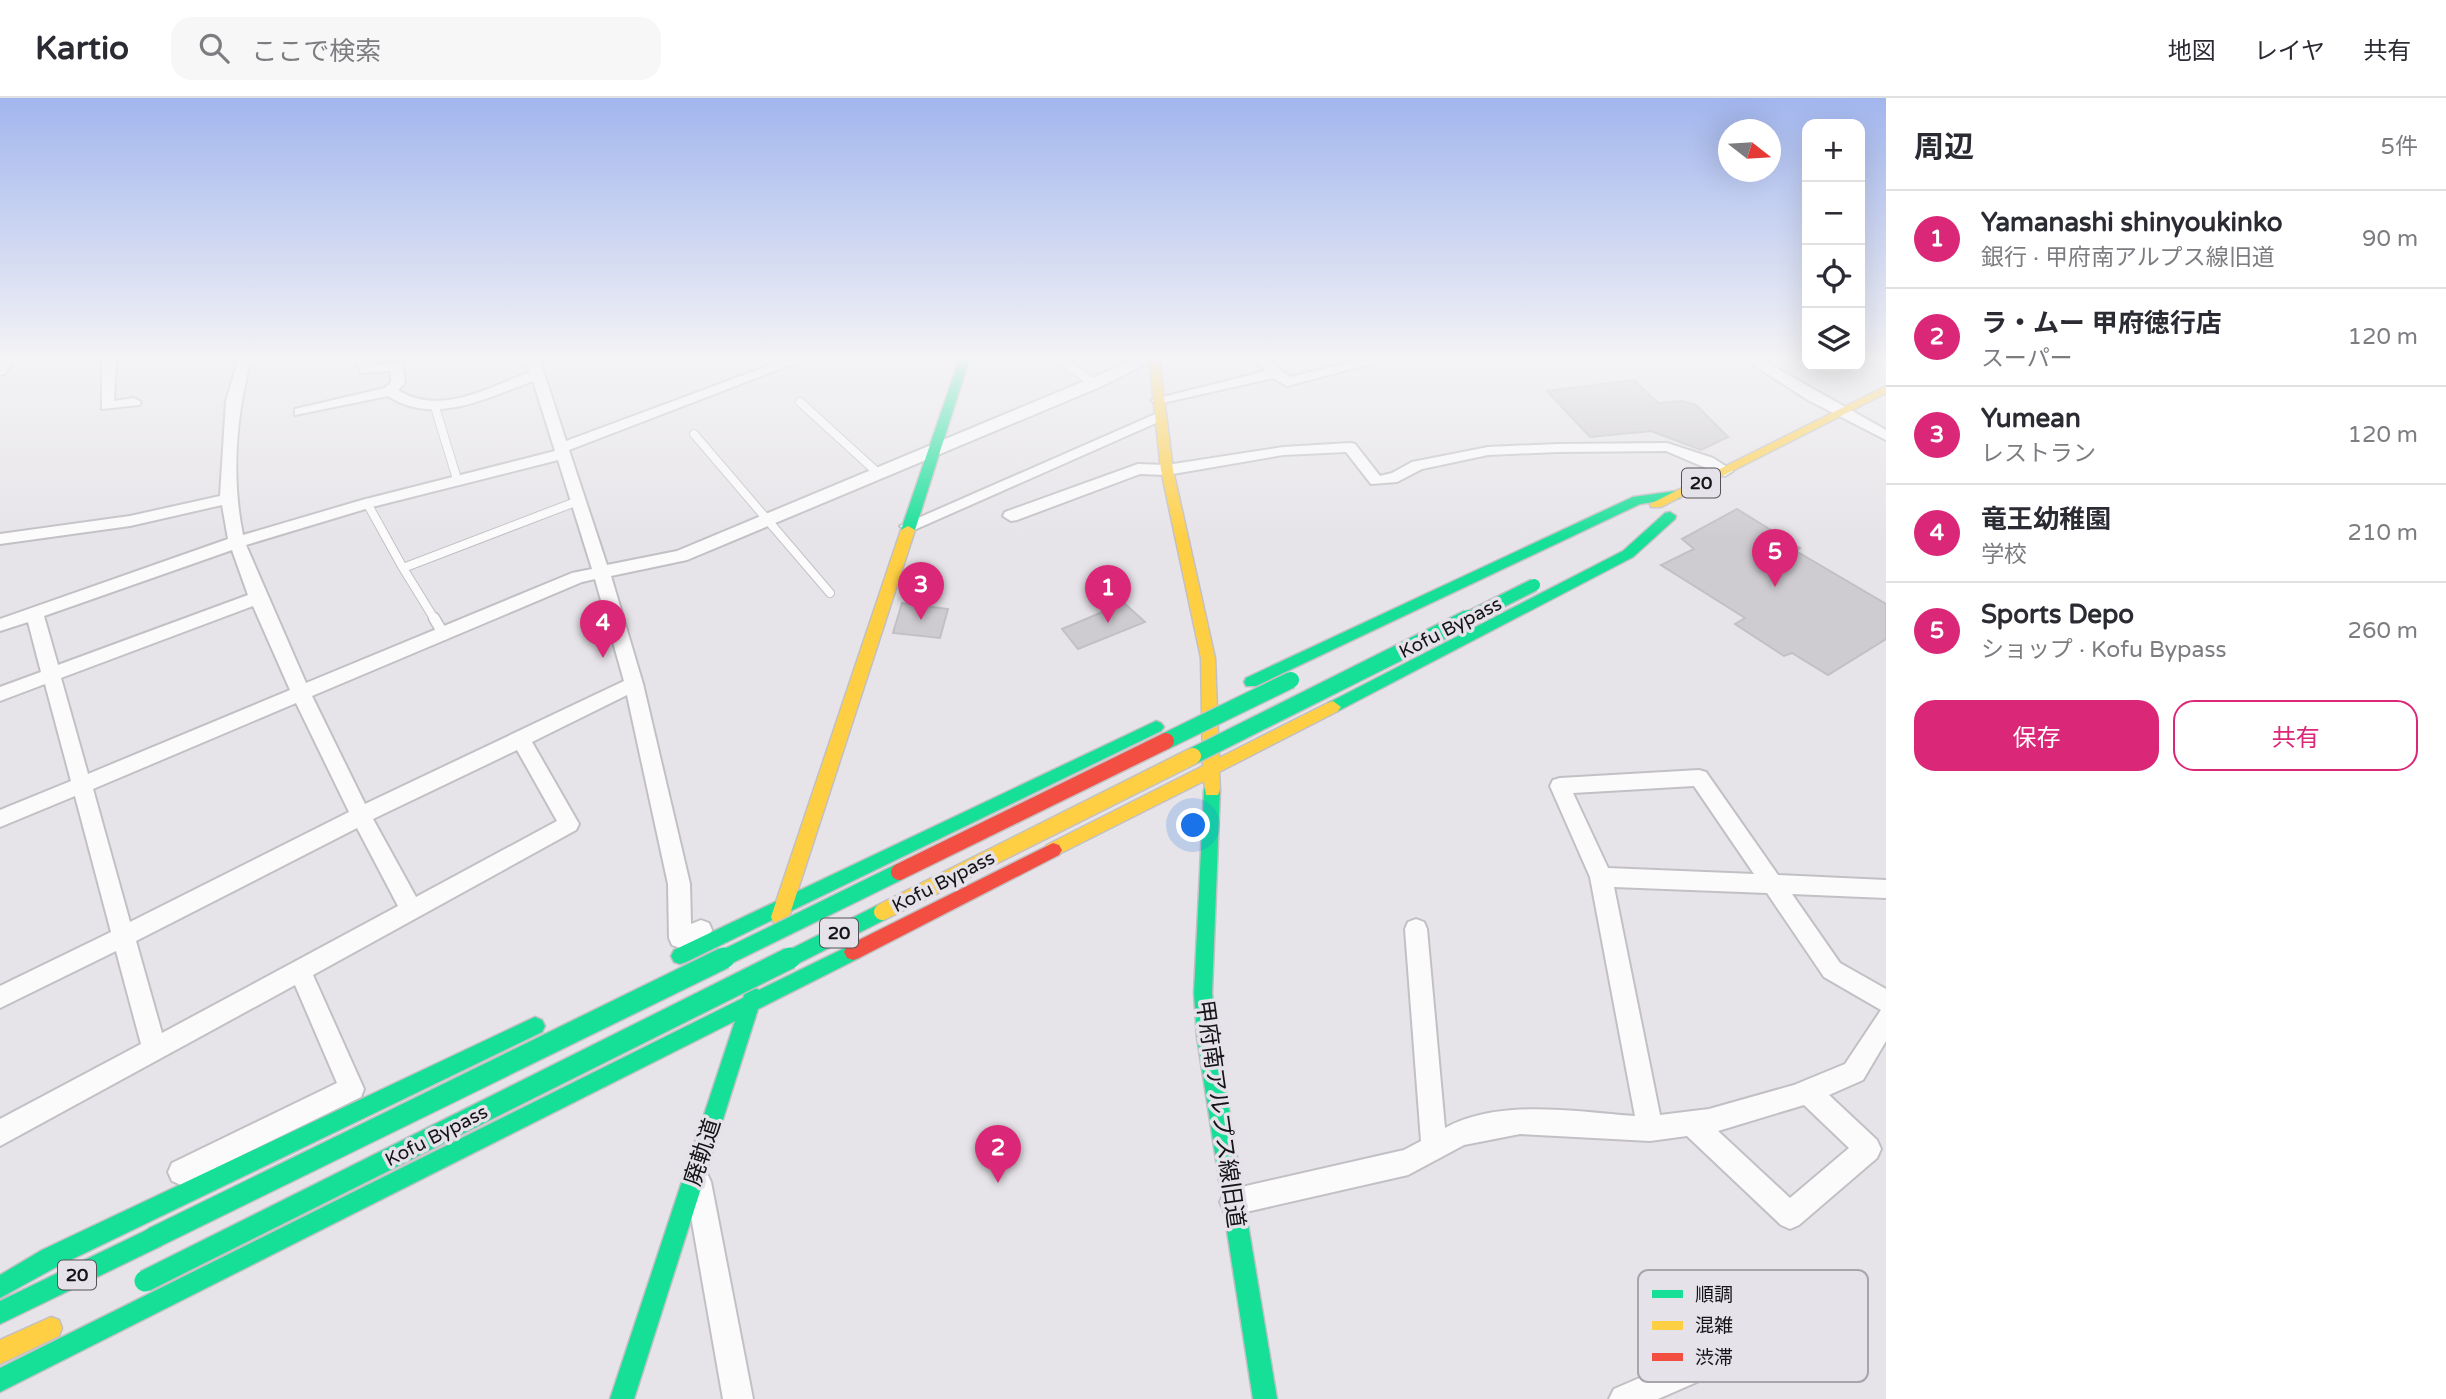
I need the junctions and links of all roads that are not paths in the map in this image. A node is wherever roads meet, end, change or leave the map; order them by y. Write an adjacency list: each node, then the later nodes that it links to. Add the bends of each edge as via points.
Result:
1 (232, 418): 23 (street)
2 (438, 418): 21 (lane)
3 (551, 418): 17 (street)
4 (648, 418): 17 (street)
5 (817, 418): 20 (lane)
6 (945, 418): 18 (main road, 廃軌道)
7 (1016, 418): 18 (street)
8 (1138, 418): 29 (street)
9 (1160, 418): 19 (main road, 甲府南アルプス線旧道)
10 (1831, 418): 22 (main road, Kofu Bypass / 20)
11 (1851, 418): 13 (street)
12 (1868, 418): 13 (main road)
13 (1859, 422): 15 (main road); 16 (street)
14 (694, 434): 28 (lane)
15 (1835, 434)
16 (1886, 436)
17 (562, 451): 21 (street); 24 (street)
18 (934, 452): 20 (street); 29 (main road, 廃軌道)
19 (1167, 470): 22 (street, via 1283,451 1350,447 1376,481 1397,477 1417,465 1488,451 1642,446 1677,450); 27 (street, via 1138,469); 43 (main road, 甲府南アルプス線旧道, via 1208,658)
20 (879, 474): 28 (street)
21 (457, 479): 25 (street)
22 (1732, 480): 26 (main road, Kofu Bypass / 20)
23 (228, 499): 30 (street, via 130,521); 31 (street)
24 (578, 501): 32 (lane); 33 (street)
25 (367, 503): 31 (street); 32 (lane)
26 (1676, 507): 43 (main road, via 1637,500); 46 (main road, via 1628,554); 73 (main road, Kofu Bypass / 20, bridge, via 1534,586); 75 (main road, Kofu Bypass / 20, bridge, via 1514,571)
27 (1011, 516)
28 (768, 519): 33 (street, via 681,556); 34 (lane)
29 (908, 526): 53 (main road, 廃軌道)
30 (0, 539)
31 (237, 542): 35 (street); 36 (street)
32 (403, 568): 38 (lane)
33 (601, 570): 38 (street); 40 (street)
34 (830, 593)
35 (258, 598): 39 (street); 41 (street)
36 (34, 612): 37 (street); 39 (street)
37 (0, 625)
38 (444, 635): 41 (street)
39 (52, 675): 42 (street); 47 (street)
40 (634, 684): 45 (street); 53 (street, via 679,884 680,939)
41 (301, 693): 47 (street); 48 (street)
42 (0, 694)
43 (1204, 704): 46 (main road, 甲府南アルプス線旧道)
44 (1173, 719): 53 (main road)
45 (522, 741): 48 (street); 54 (street, via 569,824)
46 (1213, 771): 61 (main road); 71 (main road, 甲府南アルプス線旧道, via 1203,993)
47 (82, 784): 49 (street); 56 (street)
48 (360, 816): 54 (street); 56 (street)
49 (0, 819)
50 (1601, 877): 51 (street); 51 (street, via 1560,786 1699,778); 67 (street)
51 (1776, 885): 52 (street); 60 (street, via 1832,970)
52 (1886, 889)
53 (786, 900): 57 (main road); 61 (main road, 廃軌道)
54 (411, 909): 58 (street)
55 (1416, 929): 69 (street)
56 (124, 939): 59 (street); 64 (street)
57 (659, 966)
58 (299, 969): 64 (street); 72 (street, via 352,1089)
59 (0, 998)
60 (1886, 1000)
61 (750, 1007): 70 (main road, 廃軌道); 78 (main road)
62 (547, 1019): 74 (main road, via 50,1258)
63 (1886, 1019): 65 (street, via 1854,1072)
64 (154, 1047): 68 (street)
65 (1807, 1091): 66 (street); 66 (street, via 1868,1149 1790,1216)
66 (1691, 1123): 67 (street)
67 (1650, 1129): 69 (street, via 1520,1122 1461,1133)
68 (0, 1133)
69 (1434, 1148): 71 (street, via 1408,1162)
70 (696, 1171): 80 (main road, 廃軌道); 81 (street)
71 (1233, 1202): 82 (main road, 甲府南アルプス線旧道)
72 (0, 1260)
73 (139, 1284)
74 (0, 1287)
75 (0, 1313)
76 (60, 1323): 77 (main road)
77 (0, 1352)
78 (0, 1380)
79 (1663, 1382): 83 (street)
80 (628, 1398)
81 (738, 1399)
82 (1265, 1399)
83 (1624, 1399)

